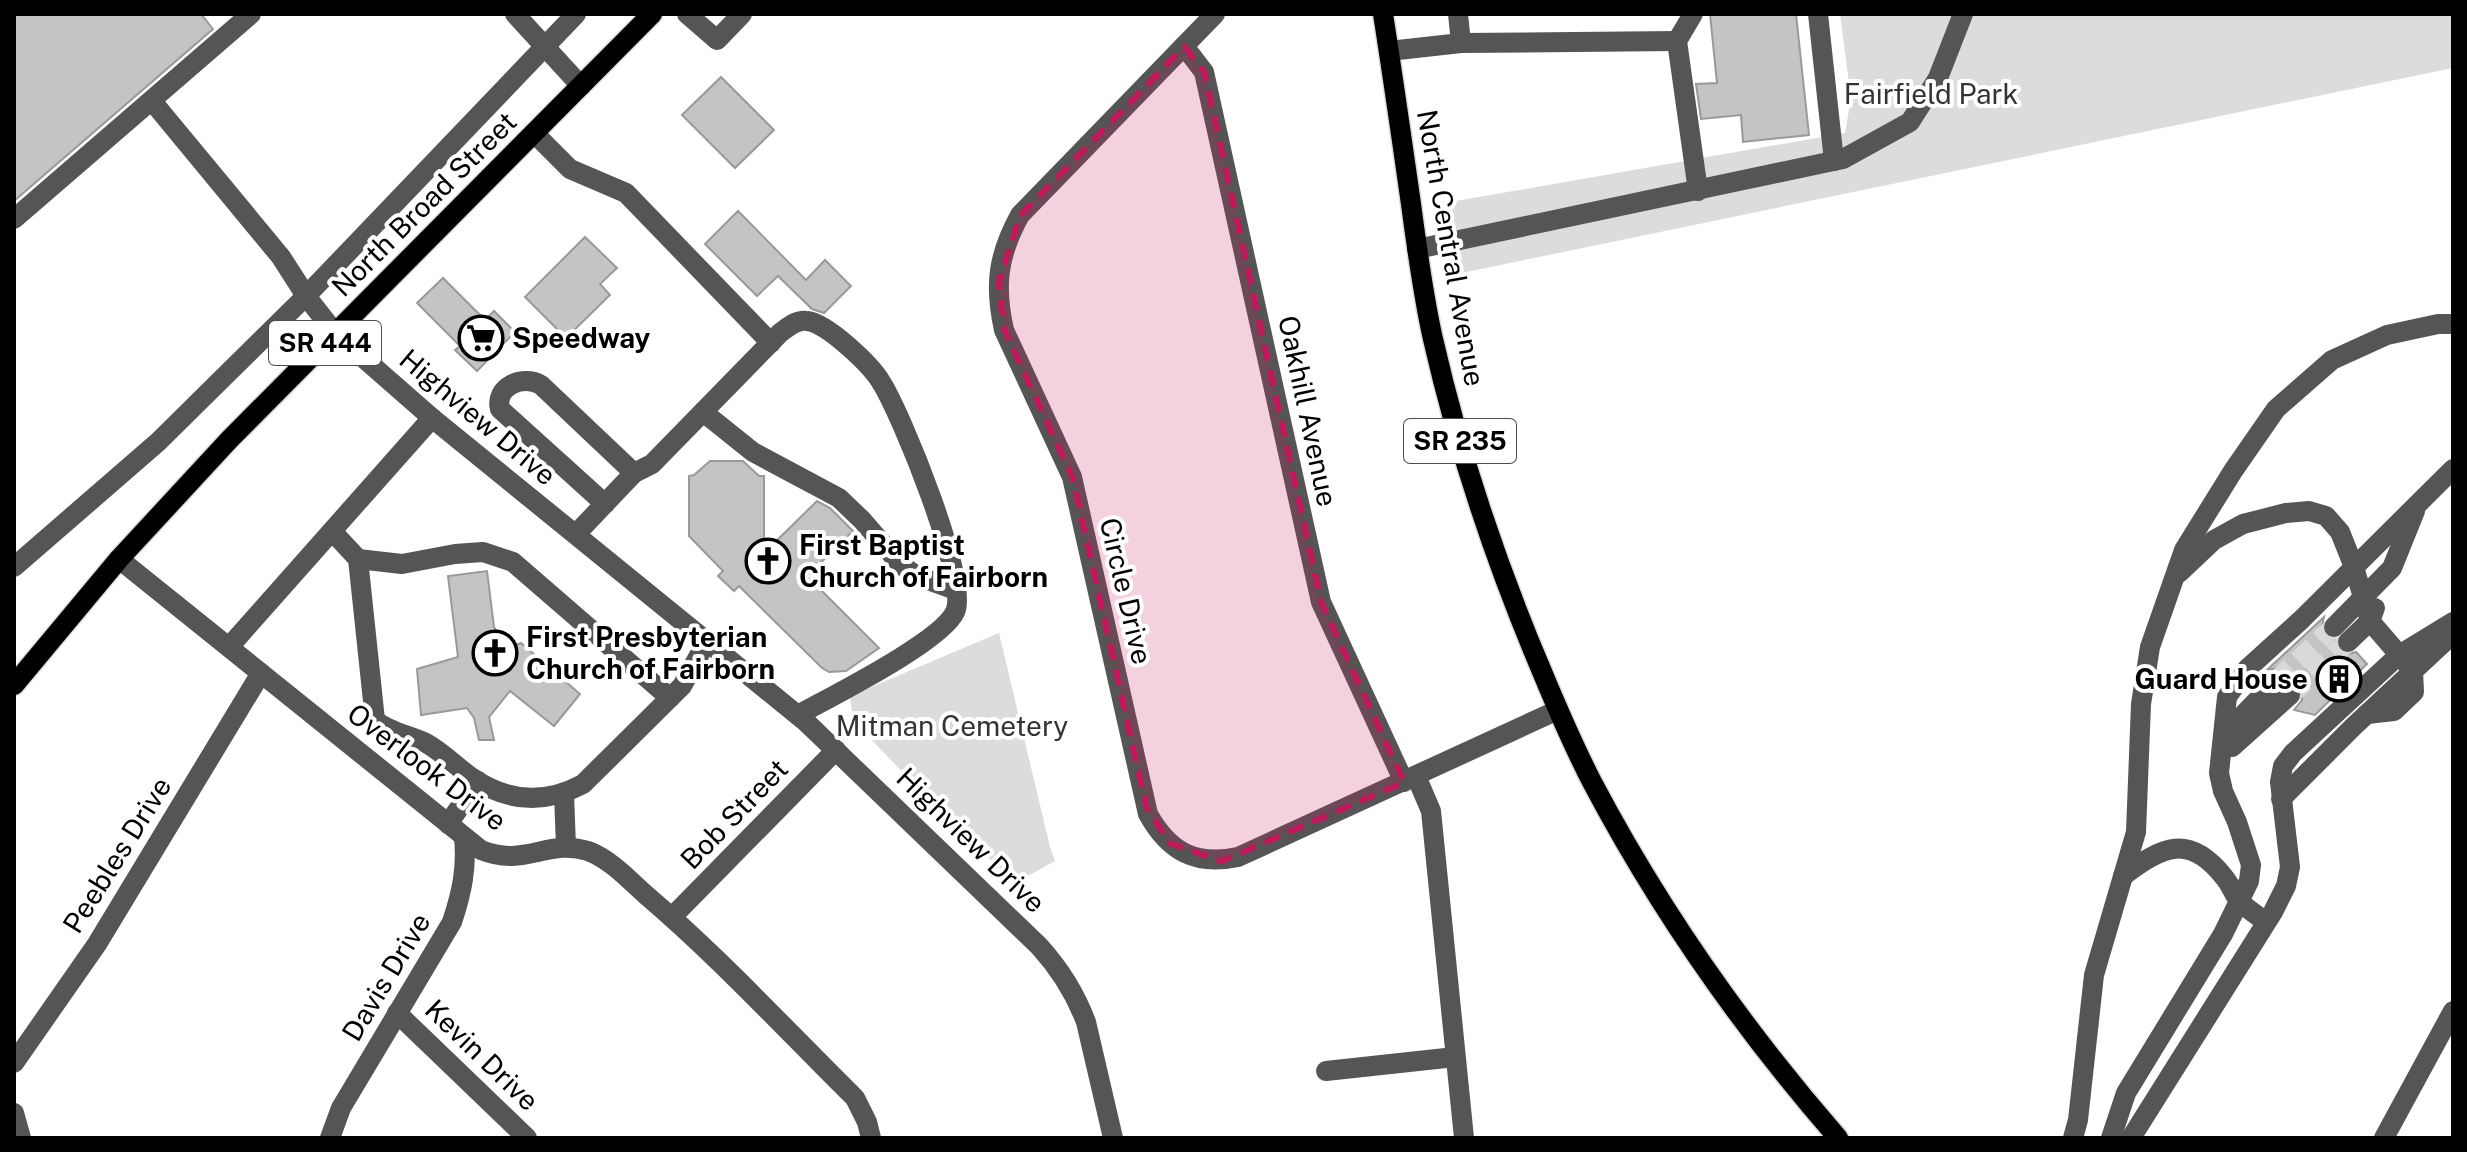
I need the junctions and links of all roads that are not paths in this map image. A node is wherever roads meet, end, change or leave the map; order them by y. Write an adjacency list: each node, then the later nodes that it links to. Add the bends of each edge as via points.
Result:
1 (251, 14): 19 (street)
2 (515, 14): 16 (street)
3 (576, 14): 16 (street)
4 (652, 14): 18 (main road, North Broad Street / SR 444)
5 (687, 14): 6 (street, via 717,40)
6 (742, 14)
7 (1215, 14): 15 (street, Circle Drive)
8 (1383, 14): 17 (main road, North Central Avenue / SR 235)
9 (1458, 14): 14 (street)
10 (1693, 14): 13 (street)
11 (1818, 14): 21 (street)
12 (1963, 14): 21 (street, via 1938,78 1910,122)
13 (1677, 41): 14 (street); 22 (street)
14 (1461, 43): 17 (street)
15 (1184, 46): 62 (street, Oakhill Avenue, via 1204,72 1321,602); 62 (street, Circle Drive, via 1020,215 1002,255 998,282 1004,330 1072,477 1146,807 1169,843 1200,859 1221,861)
16 (545, 48): 18 (street); 25 (street)
17 (1389, 51): 24 (main road, North Central Avenue / SR 235)
18 (581, 86): 20 (main road, North Broad Street / SR 444)
19 (152, 101): 23 (street); 25 (street, Highview Drive, via 281,257)
20 (534, 133): 27 (main road, North Broad Street / SR 444); 28 (street, via 570,169 626,193)
21 (1834, 161): 22 (street)
22 (1698, 191): 24 (street)
23 (14, 219)
24 (1417, 249): 56 (main road, North Central Avenue / SR 235, via 1433,338 1469,472)
25 (306, 296): 27 (street, Highview Drive); 39 (street, via 149,451)
26 (2453, 324): 42 (street, via 2387,335 2332,360 2276,409 2184,550)
27 (335, 333): 30 (street, Highview Drive); 37 (main road, North Broad Street / SR 444)
28 (771, 343): 29 (street); 43 (street, via 787,327 809,321 855,350 881,381 930,493)
29 (703, 412): 32 (street, via 652,464); 43 (street, via 753,452 839,498 901,565)
30 (432, 418): 35 (street); 36 (street, Highview Drive)
31 (2453, 469): 33 (street)
32 (634, 473): 34 (street); 34 (street, via 532,379 521,379 502,394 498,401 506,416)
33 (2418, 503): 40 (street); 41 (street)
34 (605, 504): 36 (street)
35 (332, 531): 38 (street); 49 (street)
36 (576, 534): 48 (street, Highview Drive)
37 (119, 559): 49 (street, Overlook Drive); 53 (main road, North Broad Street / SR 444)
38 (358, 559): 55 (street, via 402,564 483,552 513,562); 58 (street, via 375,720)
39 (14, 567)
40 (2354, 567): 42 (street, via 2340,532 2326,516 2309,511 2243,524 2214,540); 44 (street); 61 (street, via 2247,669 2227,697)
41 (2392, 568): 44 (street); 45 (street)
42 (2174, 578): 68 (street, via 2150,647 2141,704 2136,832)
43 (956, 590): 57 (street, via 954,615 934,634)
44 (2363, 597): 45 (street); 45 (street, via 2341,634)
45 (2370, 621): 50 (street)
46 (2453, 622): 50 (street)
47 (2453, 634): 51 (street)
48 (707, 641): 55 (street); 57 (street, Highview Drive)
49 (229, 647): 52 (street, Overlook Drive)
50 (2399, 655): 51 (street); 65 (street, via 2293,753 2283,766)
51 (2413, 671): 65 (street)
52 (261, 673): 59 (street, Overlook Drive); 75 (street, Peebles Drive, via 97,944)
53 (14, 685)
54 (2283, 688): 61 (street)
55 (670, 698): 64 (street, via 583,784)
56 (1558, 710): 62 (street, Circle Drive); 84 (main road, North Central Avenue / SR 235, via 1591,780 1676,923 1739,1014)
57 (798, 715): 60 (street, Highview Drive)
58 (380, 724): 59 (street); 63 (street, via 427,744)
59 (357, 750): 66 (street, Overlook Drive)
60 (836, 750): 70 (street, Bob Street); 82 (street, Highview Drive, via 1063,975 1086,1022)
61 (2220, 757): 69 (street, via 2223,791 2251,865)
62 (1410, 779): 74 (street, Oakhill Avenue, via 1431,811)
63 (478, 781): 64 (street, via 501,795 538,799); 66 (street)
64 (564, 794): 67 (street)
65 (2281, 799): 71 (street, via 2290,867)
66 (456, 830): 67 (street, Overlook Drive, via 481,850 503,857); 73 (street, Davis Drive, via 465,874 462,893 452,922)
67 (566, 847): 70 (street, Overlook Drive, via 608,862)
68 (2123, 876): 69 (street, via 2158,853 2182,847 2206,856); 85 (street, via 2094,975)
69 (2239, 902): 71 (street); 86 (street, via 2126,1093)
70 (672, 917): 81 (street, Overlook Drive, via 855,1098)
71 (2266, 922): 87 (street)
72 (2453, 1011): 88 (street)
73 (397, 1013): 79 (street, Davis Drive, via 341,1108); 80 (street, Kevin Drive)
74 (1455, 1057): 76 (street); 83 (street, Oakhill Avenue)
75 (14, 1063)
76 (1326, 1071)
77 (14, 1113): 78 (street)
78 (21, 1138)
79 (330, 1138)
80 (527, 1138)
81 (871, 1138)
82 (1113, 1138)
83 (1464, 1138)
84 (1838, 1138)
85 (2073, 1138)
86 (2111, 1138)
87 (2131, 1138)
88 (2384, 1138)

